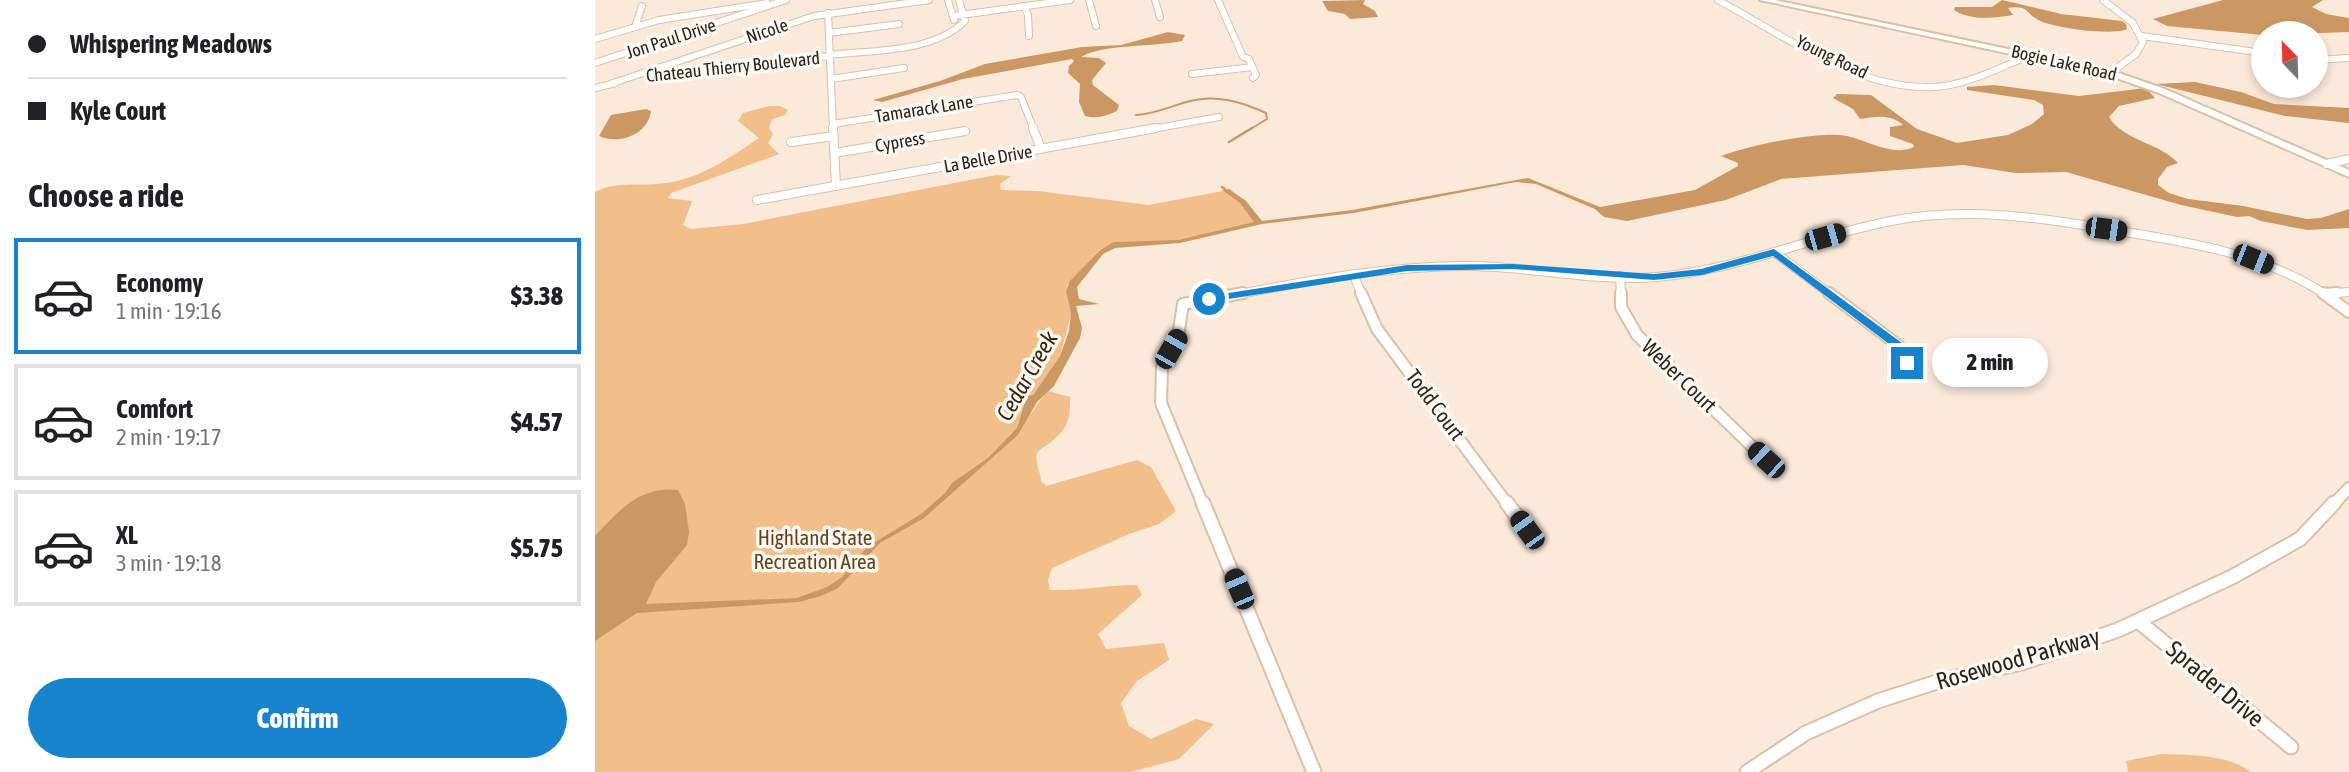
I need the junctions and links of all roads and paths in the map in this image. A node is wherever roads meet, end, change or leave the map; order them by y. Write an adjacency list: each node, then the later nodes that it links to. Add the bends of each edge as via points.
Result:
1 (786, 0): 20 (street); 32 (street, Jon Paul Drive)
2 (929, 0): 14 (street, Nicole)
3 (948, 0): 16 (street)
4 (959, 0): 15 (street)
5 (1070, 0): 13 (street)
6 (1089, 0): 19 (street)
7 (1155, 0): 17 (street)
8 (1218, 0): 33 (street, via 1241,60)
9 (1717, 0): 27 (street, Young Road, via 1850,69 1903,84 1954,84)
10 (1764, 0): 27 (main road, Bogie Lake Road)
11 (2103, 0): 23 (street, via 2129,19)
12 (642, 6): 20 (street)
13 (1024, 6): 15 (street); 22 (street)
14 (828, 13): 21 (street); 31 (street, Nicole)
15 (964, 15): 16 (street); 25 (street, via 964,24 952,33)
16 (953, 16): 25 (street, via 953,24 944,31)
17 (1160, 17)
18 (899, 24): 21 (street)
19 (1096, 26)
20 (635, 27): 24 (street)
21 (829, 33): 28 (street)
22 (1030, 36)
23 (2142, 36): 26 (street); 36 (street, via 2141,49)
24 (595, 39)
25 (906, 44): 28 (street, Chateau Thierry Boulevard)
26 (2251, 51)
27 (2032, 55): 36 (main road, Bogie Lake Road)
28 (830, 56): 35 (street, Chateau Thierry Boulevard); 38 (street)
29 (2349, 58): 30 (street)
30 (2328, 59)
31 (676, 62): 35 (street); 39 (street, Nicole)
32 (595, 63)
33 (1248, 67): 37 (street); 40 (street)
34 (904, 68): 38 (street)
35 (678, 71): 39 (street, Chateau Thierry Boulevard)
36 (2110, 72): 50 (main road, Bogie Lake Road)
37 (1192, 74)
38 (831, 79): 43 (street)
39 (610, 84): 41 (street, Chateau Thierry Boulevard)
40 (1256, 86)
41 (595, 88)
42 (1219, 117): 47 (street, La Belle Drive)
43 (833, 124): 45 (street); 47 (street, Tamarack Lane, via 1014,95 1021,97)
44 (965, 131): 48 (street, Cypress)
45 (834, 136): 46 (street); 48 (street)
46 (791, 142)
47 (1041, 149): 52 (street, La Belle Drive)
48 (835, 153): 52 (street)
49 (2349, 159): 50 (street)
50 (2327, 164): 51 (main road, Bogie Lake Road)
51 (2349, 174)
52 (836, 186): 53 (street, La Belle Drive)
53 (757, 200)
54 (1774, 252): 56 (street, via 1702,272); 58 (street, via 1891,220 1928,215 2015,215 2223,251 2292,275); 60 (street, via 1898,345)
55 (1353, 274): 56 (street, via 1492,266); 63 (street, Todd Court, via 1377,329); 66 (street, via 1183,304 1178,336 1160,380 1167,421)
56 (1621, 276): 61 (street, Weber Court, via 1622,307 1637,335)
57 (2349, 292): 58 (street)
58 (2325, 294): 59 (street)
59 (2349, 312)
60 (1907, 369)
61 (1766, 460)
62 (2349, 488): 64 (street, Rosewood Parkway, via 2300,539 2281,551)
63 (1527, 530)
64 (2138, 621): 65 (street, Sprader Drive); 67 (street, Rosewood Parkway, via 2071,648 1878,701 1806,733)
65 (2291, 747)
66 (1314, 772)
67 (1747, 772)

